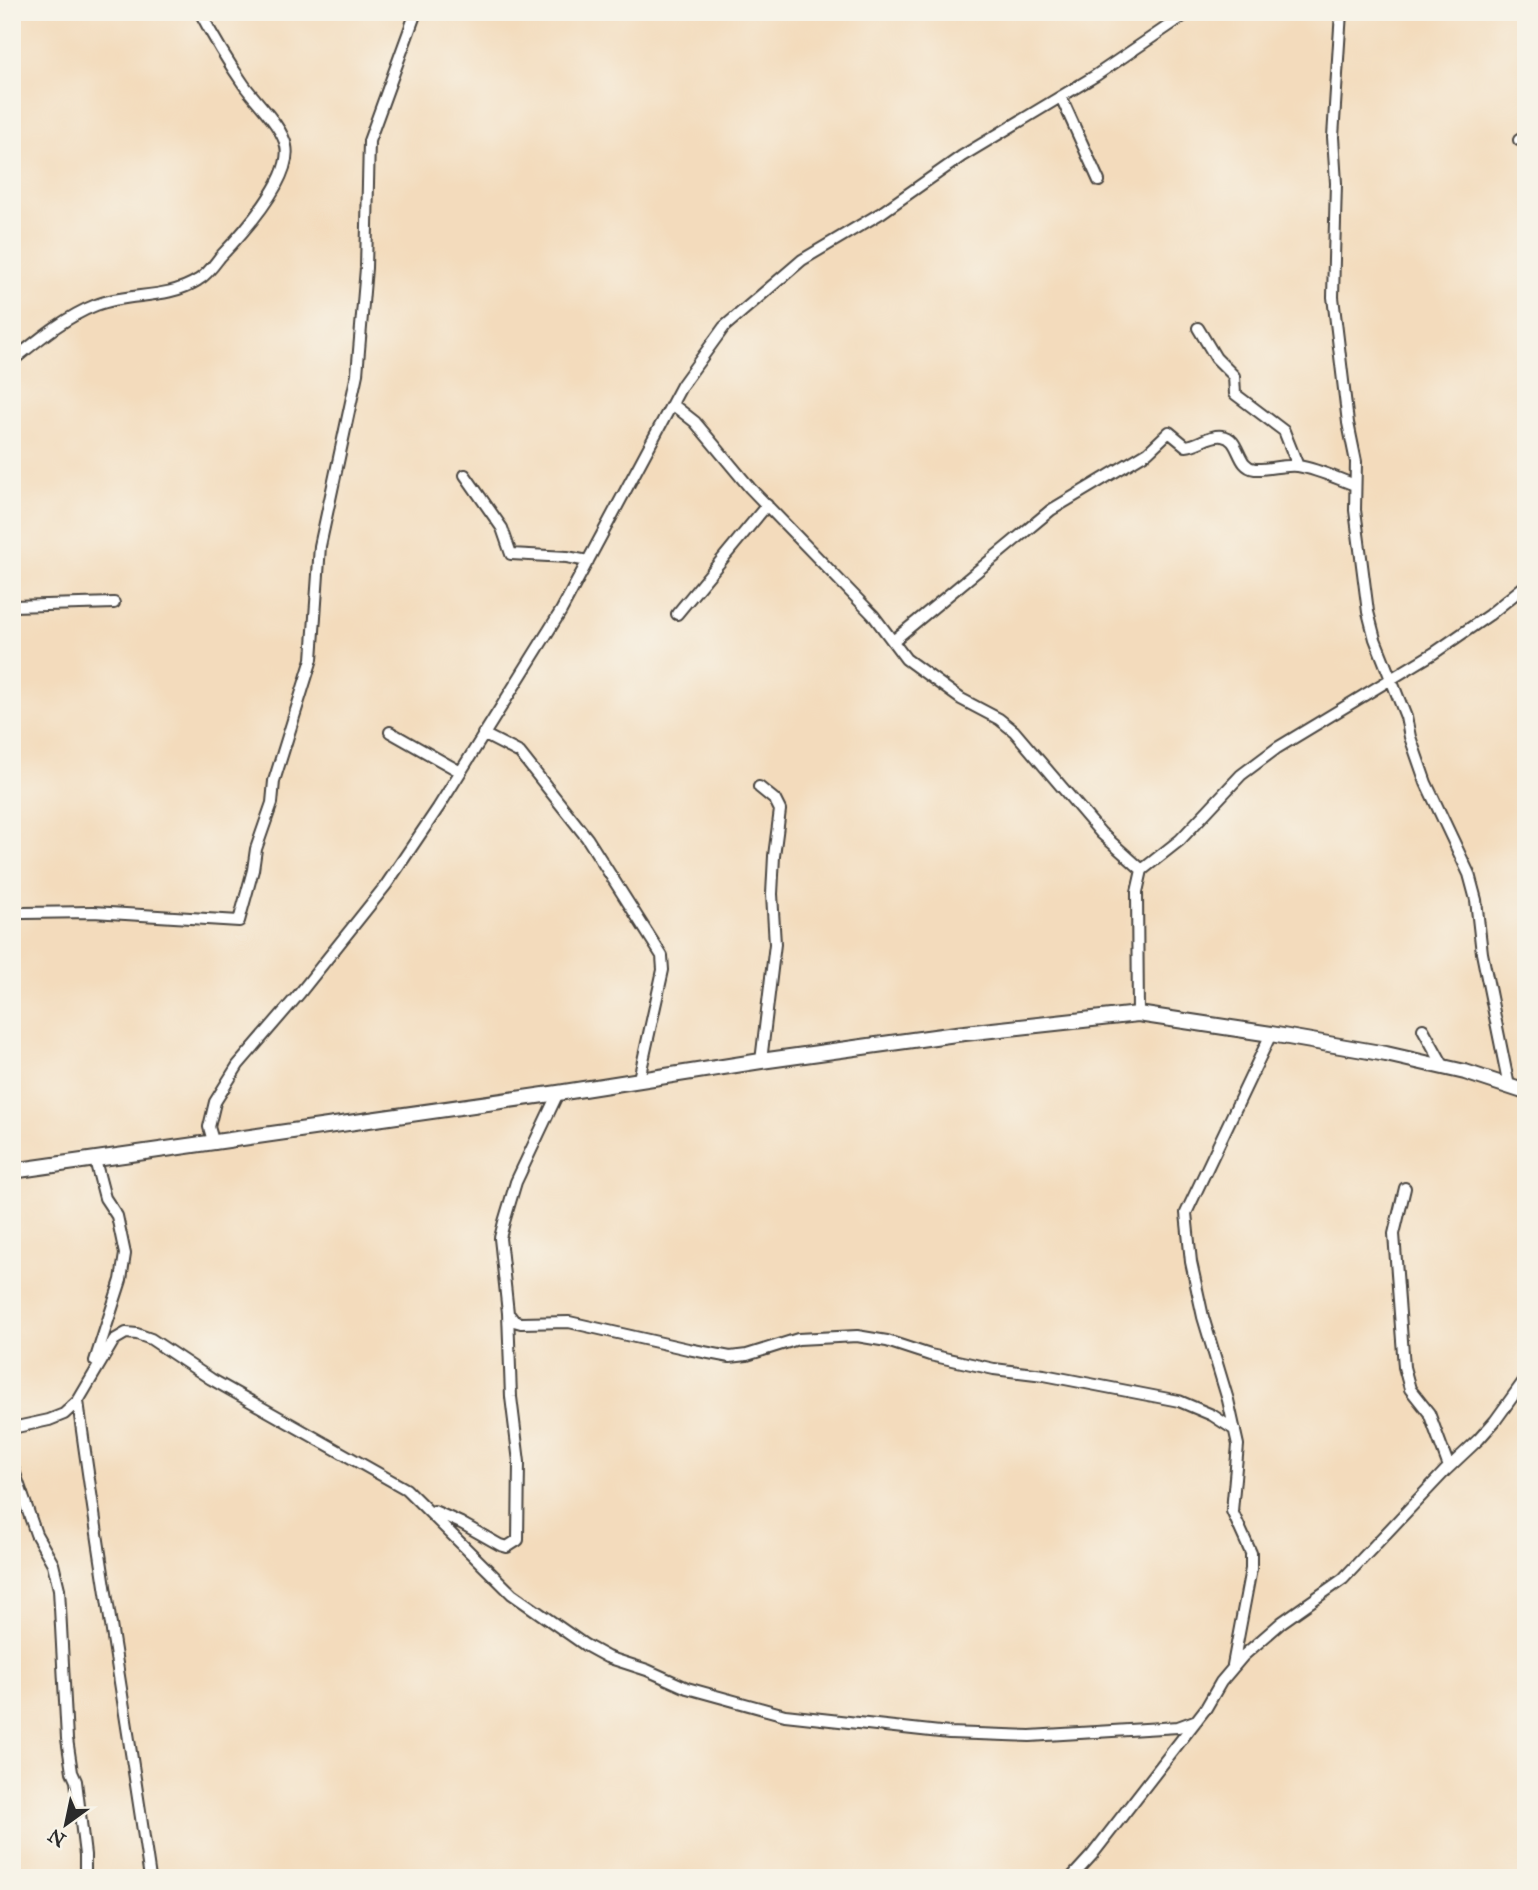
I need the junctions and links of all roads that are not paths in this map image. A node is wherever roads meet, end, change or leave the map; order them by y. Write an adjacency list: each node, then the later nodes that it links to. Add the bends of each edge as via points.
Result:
1 (200, 12): 8 (street, via 243,83 278,128 286,146 286,162 277,181 244,233 201,279 171,293 97,305)
2 (415, 12): 26 (street, via 369,141 366,268 356,374 320,546 312,659 274,781 239,921)
3 (1189, 12): 5 (street)
4 (1341, 12): 12 (street, via 1333,137 1333,297 1356,462)
5 (1061, 97): 6 (street); 9 (street, via 803,260 724,327)
6 (1099, 181)
7 (1198, 328): 10 (street, via 1212,354 1234,376 1235,394 1284,431)
8 (12, 361)
9 (672, 404): 13 (street, via 695,422); 14 (street)
10 (1298, 466): 12 (street); 19 (street, via 1255,469 1244,463 1227,437 1219,435 1186,446 1168,432 1148,452 1051,510)
11 (465, 475): 14 (street, via 502,528 511,554)
12 (1355, 485): 20 (street, via 1368,612)
13 (767, 505): 18 (street); 19 (street)
14 (588, 561): 22 (street)
15 (1526, 585): 20 (street)
16 (114, 603): 17 (street)
17 (12, 606)
18 (677, 614)
19 (893, 640): 25 (street, via 906,659 1014,731 1101,833)
20 (1390, 680): 25 (street, via 1241,775 1180,840); 33 (street, via 1426,783 1469,874)
21 (390, 732): 23 (street)
22 (483, 734): 23 (street); 32 (street, via 520,753 587,838 662,956 663,970)
23 (459, 771): 36 (street, via 386,885 238,1065 209,1117)
24 (759, 787): 30 (street, via 780,810 772,894 775,944)
25 (1142, 870): 27 (street, via 1137,892)
26 (12, 909)
27 (1138, 1014): 29 (street); 30 (street)
28 (1423, 1029): 31 (street)
29 (1271, 1034): 31 (street); 47 (street, via 1186,1213 1203,1317)
30 (761, 1061): 32 (street)
31 (1444, 1067): 33 (street)
32 (639, 1079): 35 (street)
33 (1509, 1086): 34 (street)
34 (1526, 1092)
35 (558, 1093): 36 (street); 40 (street, via 516,1182 503,1222 500,1238)
36 (214, 1144): 37 (street)
37 (95, 1160): 38 (street); 41 (street, via 106,1198 117,1216 125,1254)
38 (12, 1171)
39 (1405, 1188): 49 (street, via 1394,1234 1404,1367 1410,1389 1429,1413)
40 (508, 1313): 47 (street, via 521,1323 569,1322 730,1357 798,1339 877,1339 982,1366 1179,1401); 50 (street, via 510,1397 519,1462 518,1540 507,1547 500,1545)
41 (105, 1329): 42 (street); 44 (street)
42 (118, 1336): 44 (street); 50 (street, via 126,1333 151,1339 211,1379 406,1489)
43 (1526, 1378): 49 (street, via 1495,1421)
44 (89, 1380): 45 (street)
45 (78, 1401): 46 (street, via 64,1414); 54 (street)
46 (12, 1428)
47 (1235, 1430): 51 (street, via 1238,1445 1232,1511 1251,1553 1251,1569)
48 (12, 1465): 53 (street, via 60,1589 68,1739)
49 (1449, 1466): 51 (street, via 1343,1579 1261,1639)
50 (427, 1508): 52 (street, via 512,1594 584,1645 687,1688 748,1706 855,1723 1016,1736 1178,1727)
51 (1232, 1668): 52 (street)
52 (1197, 1720): 55 (street)
53 (85, 1878)
54 (150, 1878)
55 (1071, 1878)

